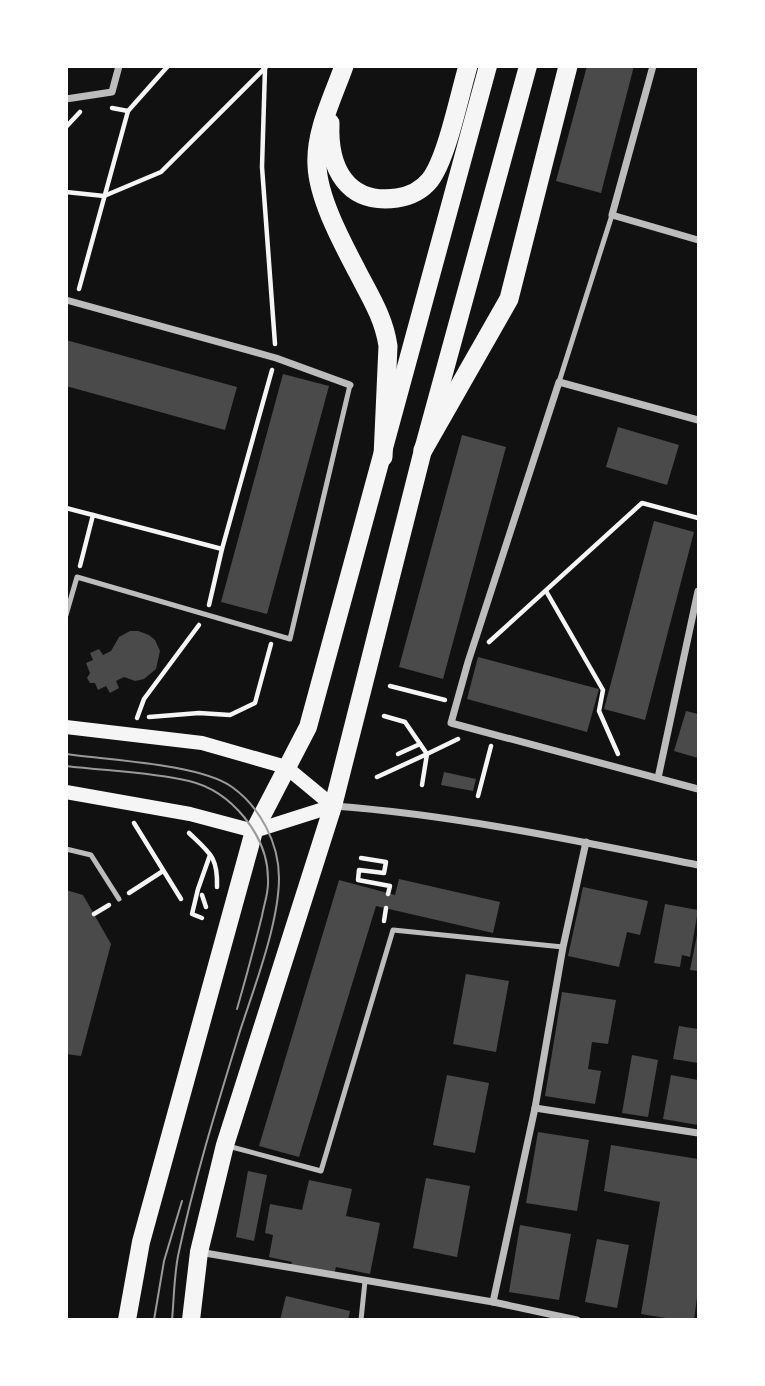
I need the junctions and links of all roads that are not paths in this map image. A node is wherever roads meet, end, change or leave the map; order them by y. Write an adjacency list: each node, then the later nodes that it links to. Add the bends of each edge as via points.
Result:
1 (119, 66): 9 (street, via 112,92)
2 (344, 66): 8 (highway)
3 (468, 66): 8 (highway, via 435,171 422,188 402,197 373,198 343,181 330,145)
4 (488, 66): 17 (main road)
5 (528, 66): 16 (main road)
6 (568, 66): 16 (highway, via 509,299)
7 (653, 66): 10 (street)
8 (333, 98): 17 (highway, via 318,141 317,166 330,215 386,333)
9 (66, 99)
10 (612, 215): 11 (street); 13 (lane)
11 (698, 240)
12 (71, 301): 14 (street, via 276,358)
13 (559, 382): 15 (street); 22 (street, via 451,723)
14 (350, 384): 19 (lane, via 290,639 77,577)
15 (698, 420)
16 (424, 450): 25 (main road)
17 (383, 457): 21 (main road, via 307,727)
18 (698, 591): 22 (street)
19 (66, 615)
20 (66, 727): 21 (main road, via 202,743)
21 (286, 767): 25 (main road); 26 (main road)
22 (659, 778): 23 (street)
23 (698, 789)
24 (66, 792): 26 (main road, via 190,814)
25 (333, 806): 26 (main road); 27 (street, via 395,810); 34 (main road)
26 (254, 831): 38 (main road, via 141,1241)
27 (586, 842): 29 (street); 31 (street)
28 (66, 849): 30 (lane, via 91,855)
29 (698, 865)
30 (119, 899)
31 (563, 947): 32 (street); 34 (lane, via 393,930 321,1171)
32 (536, 1108): 33 (street); 37 (street)
33 (698, 1132)
34 (225, 1145): 35 (main road)
35 (199, 1252): 36 (street); 39 (main road)
36 (365, 1282): 37 (street); 40 (lane)
37 (494, 1302): 41 (street)
38 (127, 1320)
39 (191, 1320)
40 (361, 1320)
41 (577, 1320)

